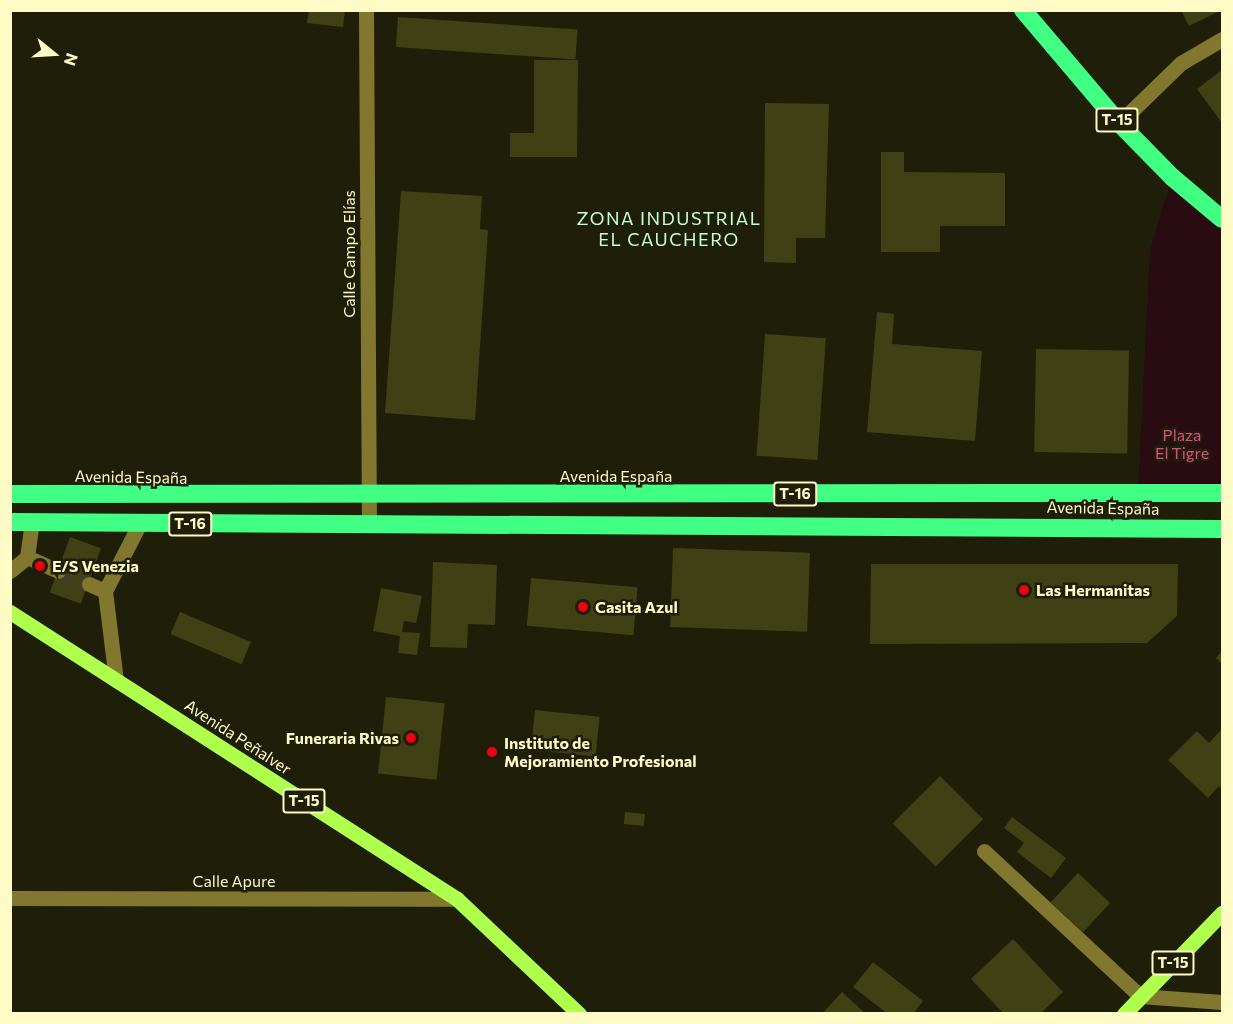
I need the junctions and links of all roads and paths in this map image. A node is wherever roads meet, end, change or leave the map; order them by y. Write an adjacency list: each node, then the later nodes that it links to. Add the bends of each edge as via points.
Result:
1 (366, 10): 8 (street, Calle Campo Elías)
2 (1023, 10): 4 (highway, T-15)
3 (1222, 39): 4 (street, via 1181,63)
4 (1119, 123): 5 (highway, T-15, via 1172,177)
5 (1222, 219)
6 (1222, 493): 8 (highway, Avenida España / T-16)
7 (10, 494): 8 (highway, Avenida España / T-16)
8 (368, 498): 12 (street, Calle Campo Elías)
9 (10, 522): 10 (highway, Avenida España / T-16)
10 (32, 523): 11 (highway, Avenida España / T-16); 14 (street)
11 (140, 523): 12 (highway, Avenida España / T-16); 18 (street)
12 (369, 525): 13 (highway, Avenida España / T-16)
13 (1222, 529)
14 (27, 557): 15 (street); 16 (street)
15 (10, 571)
16 (58, 571)
17 (89, 584): 18 (street)
18 (105, 591): 20 (street)
19 (10, 612): 20 (main road, Avenida Peñalver / T-15)
20 (116, 680): 23 (main road, Avenida Peñalver / T-15)
21 (984, 851): 25 (street)
22 (10, 898): 23 (street, Calle Apure)
23 (457, 899): 27 (main road, Avenida Peñalver / T-15)
24 (1222, 913): 25 (main road, T-15)
25 (1140, 996): 26 (street); 28 (main road, T-15)
26 (1222, 1002)
27 (579, 1014)
28 (1124, 1014)

